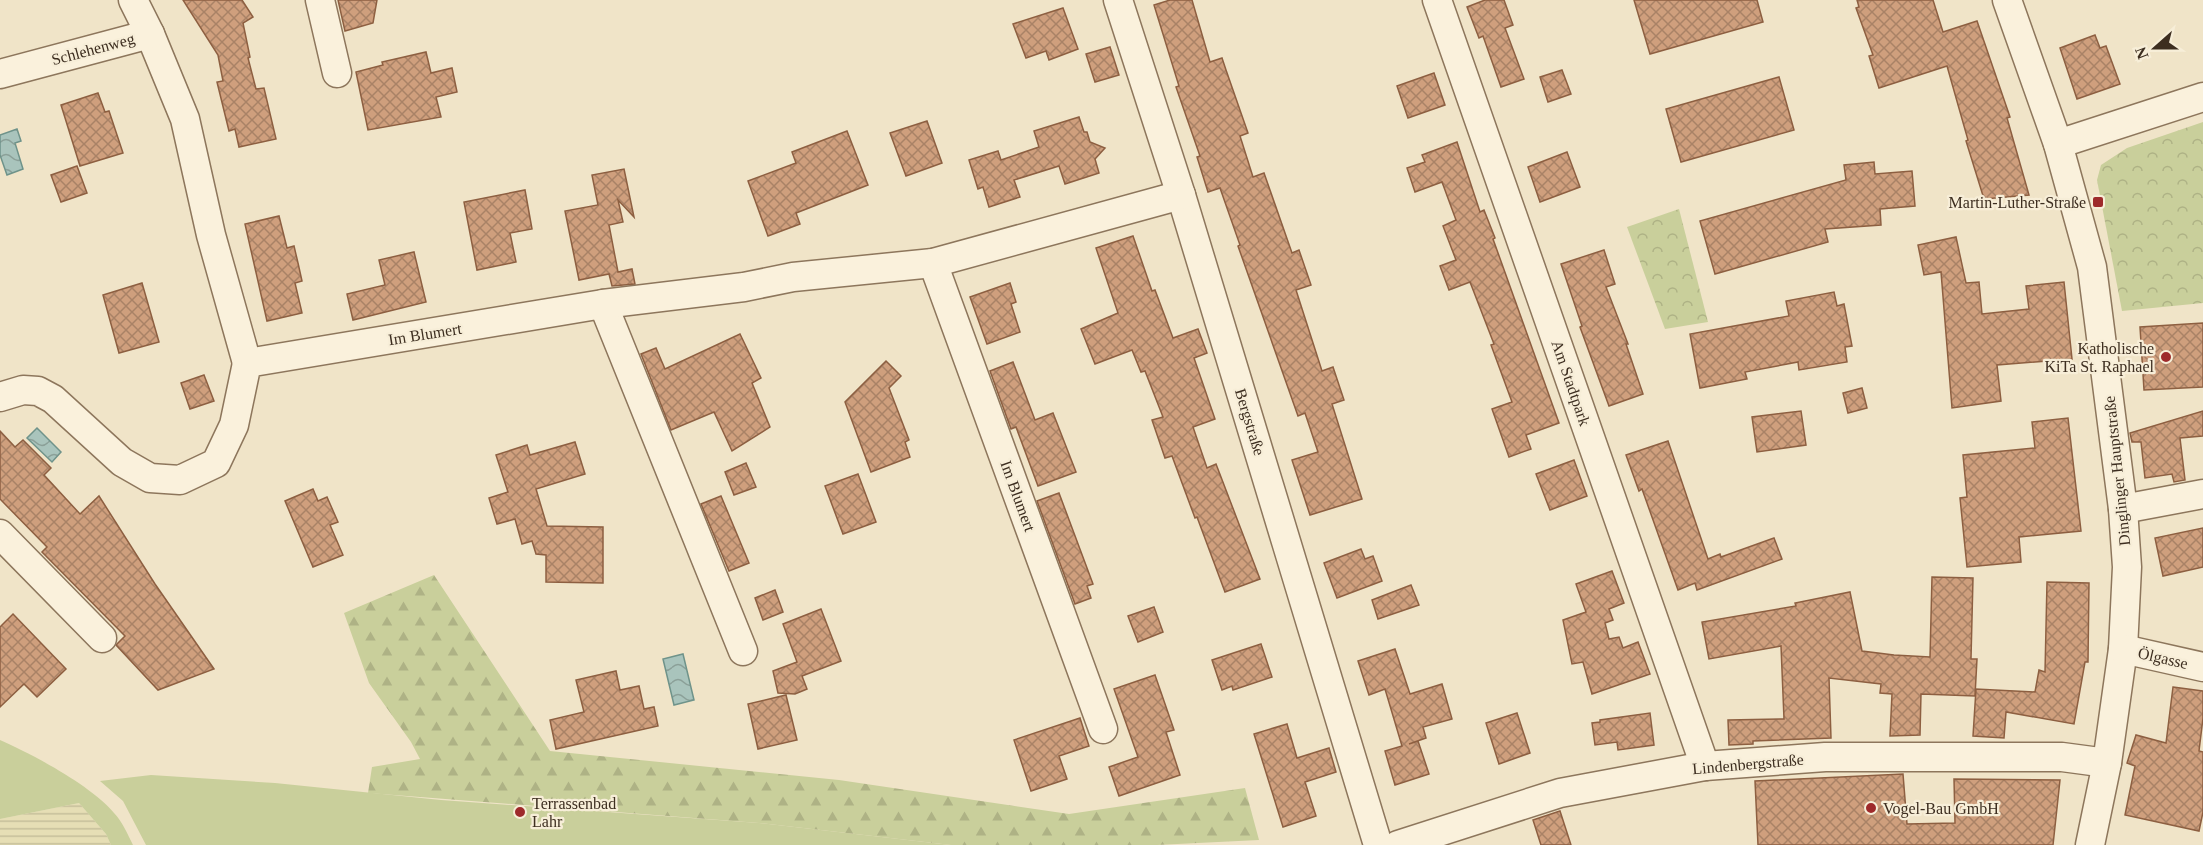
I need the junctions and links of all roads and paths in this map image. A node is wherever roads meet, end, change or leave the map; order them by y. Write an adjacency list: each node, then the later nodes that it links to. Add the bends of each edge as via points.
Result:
1 (133, 0): 6 (street, Schlehenweg)
2 (320, 0): 7 (street)
3 (1118, 0): 11 (street, Bergstraße)
4 (1437, 0): 25 (street, Am Stadtpark)
5 (2007, 0): 10 (street, Dinglinger Hauptstraße)
6 (150, 34): 8 (street, Schlehenweg); 14 (street, via 185,119 211,235)
7 (337, 73)
8 (0, 74)
9 (2203, 97): 10 (street)
10 (2058, 144): 17 (street, Dinglinger Hauptstraße, via 2092,267)
11 (1181, 195): 12 (street, Im Blumert); 26 (street, Bergstraße)
12 (933, 263): 13 (street, Im Blumert); 23 (street, Im Blumert)
13 (603, 304): 14 (street, Im Blumert); 21 (street)
14 (247, 363): 15 (street, via 234,425 216,463 180,480 150,478 122,462 53,399 38,391 23,390)
15 (0, 397)
16 (2203, 494): 17 (street)
17 (2123, 509): 20 (street, Dinglinger Hauptstraße, via 2127,567)
18 (0, 534): 19 (street)
19 (102, 638)
20 (2123, 649): 22 (street, Ölgasse); 24 (street, Dinglinger Hauptstraße)
21 (743, 651)
22 (2203, 667)
23 (1103, 729)
24 (2107, 763): 25 (street, Lindenbergstraße, via 2062,757 1826,757); 28 (street, Dinglinger Hauptstraße)
25 (1705, 766): 27 (street, Lindenbergstraße, via 1560,793)
26 (1378, 845)
27 (1398, 845)
28 (2090, 845)

